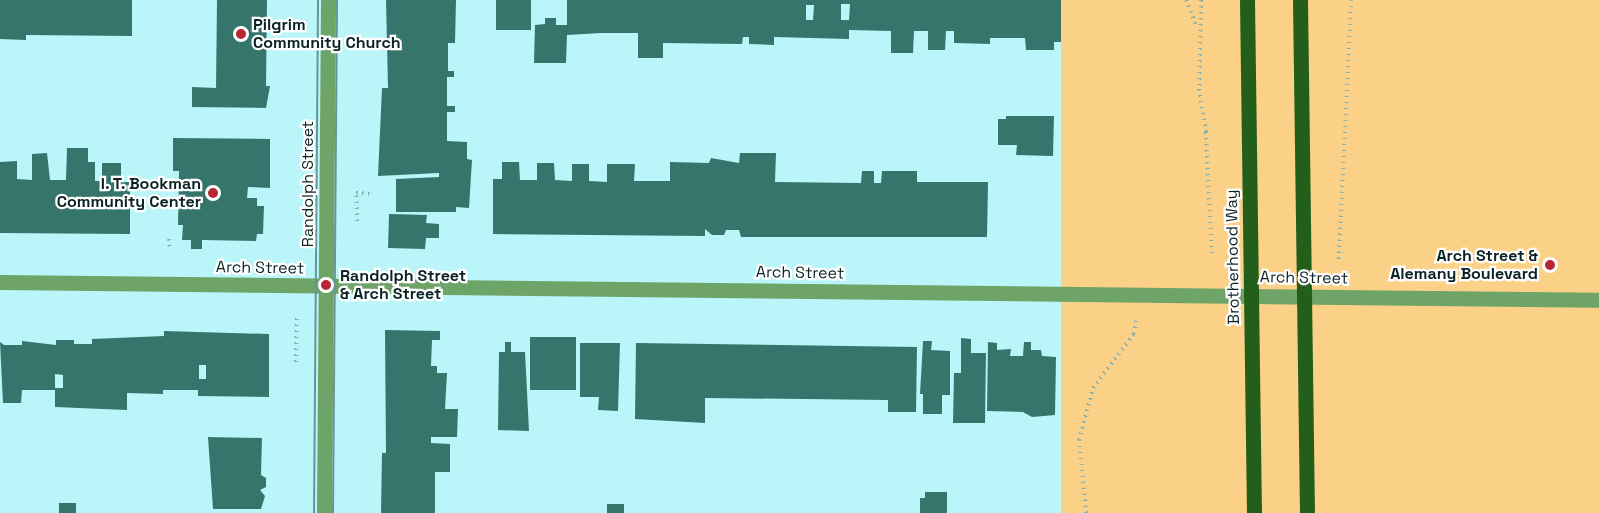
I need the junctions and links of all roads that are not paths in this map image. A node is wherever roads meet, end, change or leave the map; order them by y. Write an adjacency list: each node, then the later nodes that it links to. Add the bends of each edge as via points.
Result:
1 (328, 0): 5 (street, Randolph Street)
2 (1247, 0): 6 (main road, Brotherhood Way)
3 (1300, 0): 7 (main road)
4 (0, 282): 5 (street, Arch Street)
5 (326, 286): 6 (street, Arch Street); 9 (street, Randolph Street)
6 (1251, 296): 7 (street, Arch Street); 10 (main road, Brotherhood Way)
7 (1303, 297): 8 (street, Arch Street); 11 (main road)
8 (1599, 300)
9 (324, 513)
10 (1254, 513)
11 (1306, 513)

